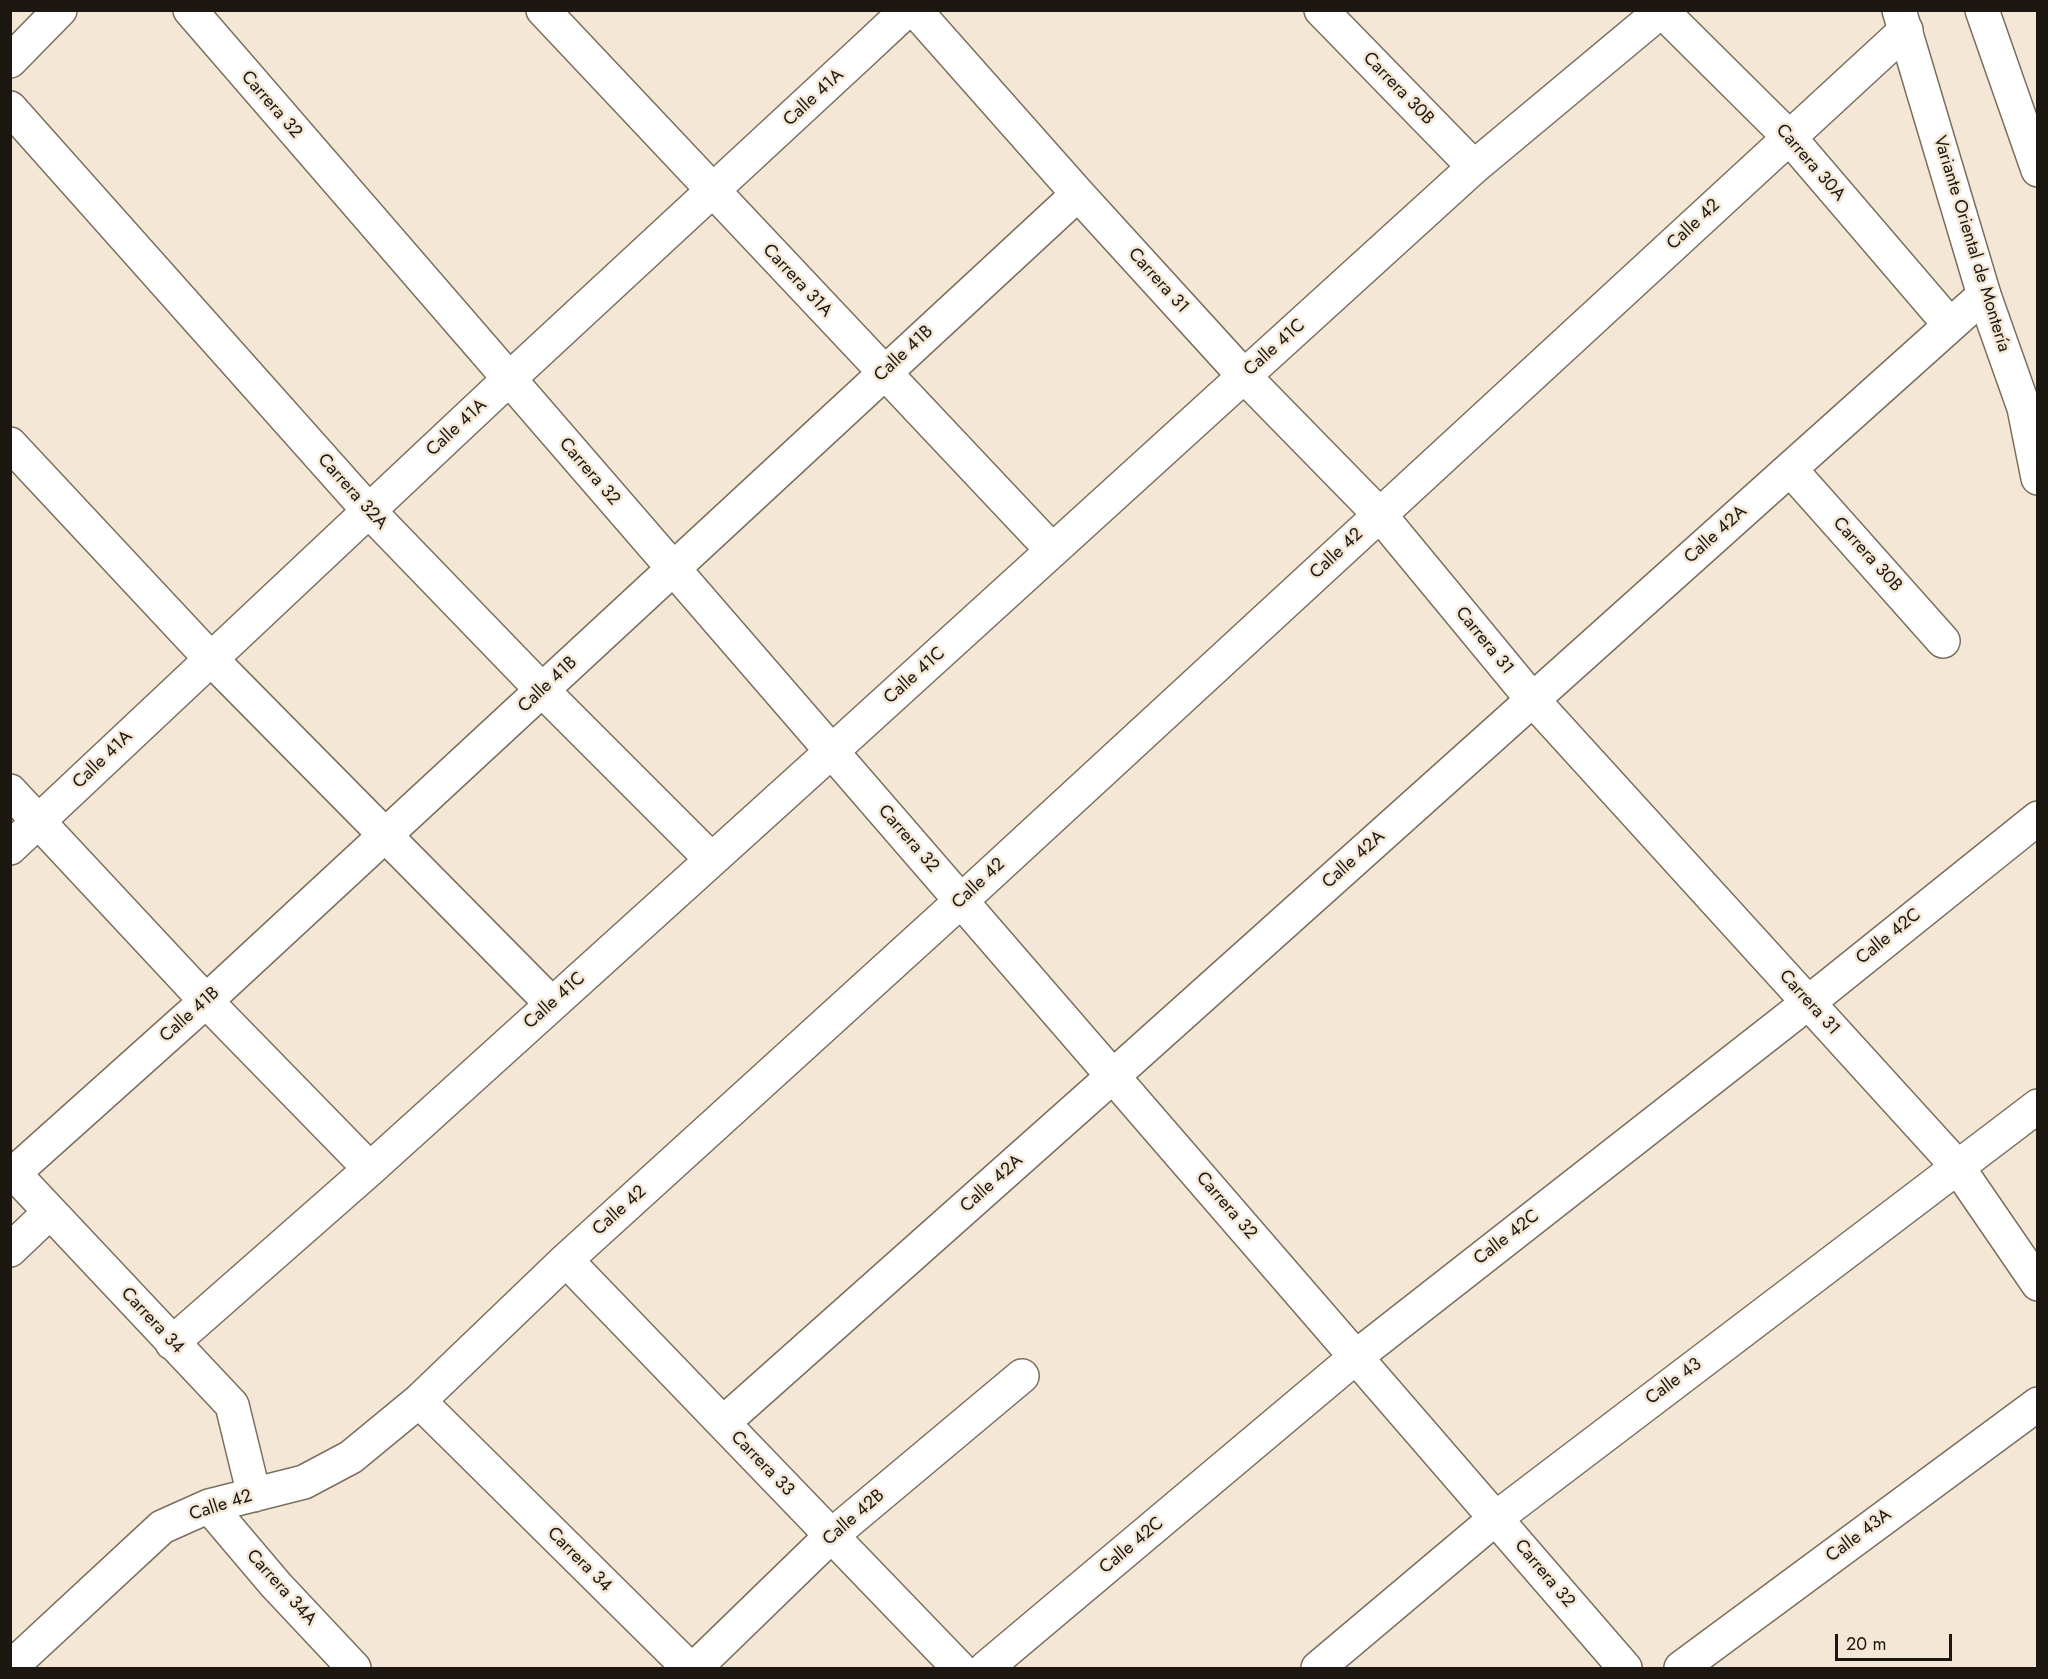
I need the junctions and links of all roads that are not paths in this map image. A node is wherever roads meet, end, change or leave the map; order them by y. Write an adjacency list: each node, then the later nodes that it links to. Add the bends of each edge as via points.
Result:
1 (60, 10): 10 (main road)
2 (190, 10): 21 (main road, Carrera 32)
3 (543, 10): 15 (main road, Carrera 31A)
4 (907, 10): 15 (main road, Calle 41A)
5 (915, 10): 16 (main road, Carrera 31)
6 (1321, 10): 13 (main road, Carrera 30B)
7 (1982, 10): 14 (main road)
8 (1661, 11): 12 (main road, Carrera 30A); 13 (main road, Calle 41C)
9 (1902, 20): 12 (main road, Calle 42); 17 (main road, Variante Oriental de Montería)
10 (10, 61)
11 (10, 108): 25 (main road, Carrera 32A)
12 (1789, 137): 18 (main road, Carrera 30A); 26 (main road, Calle 42)
13 (1474, 167): 20 (main road, Calle 41C)
14 (2037, 170)
15 (714, 191): 19 (main road, Carrera 31A); 21 (main road, Calle 41A)
16 (1078, 194): 19 (main road, Calle 41B); 20 (main road, Carrera 31)
17 (1984, 295): 18 (main road, Calle 42A); 24 (main road, Variante Oriental de Montería, via 2024,408)
18 (1950, 325): 23 (main road, Calle 42A)
19 (884, 373): 27 (main road, Carrera 31A); 28 (main road, Calle 41B)
20 (1244, 376): 26 (main road, Carrera 31); 27 (main road, Calle 41C)
21 (508, 379): 25 (main road, Calle 41A); 28 (main road, Carrera 32)
22 (10, 444): 30 (main road)
23 (1790, 469): 29 (main road, Carrera 30B); 32 (main road, Calle 42A)
24 (2037, 478)
25 (369, 512): 30 (main road, Calle 41A); 31 (main road, Carrera 32A)
26 (1380, 514): 32 (main road, Carrera 31); 40 (main road, Calle 42)
27 (1052, 550): 33 (main road, Calle 41C)
28 (674, 569): 31 (main road, Calle 41B); 33 (main road, Carrera 32)
29 (1943, 641)
30 (210, 658): 36 (main road, Calle 41A); 37 (main road)
31 (542, 690): 37 (main road, Calle 41B); 39 (main road, Carrera 32A)
32 (1532, 699): 42 (main road, Carrera 31); 44 (main road, Calle 42A)
33 (832, 751): 39 (main road, Calle 41C); 40 (main road, Carrera 32)
34 (10, 790): 36 (main road)
35 (2037, 819): 42 (main road, Calle 42C)
36 (39, 821): 38 (main road, Calle 41A); 41 (main road)
37 (385, 835): 41 (main road, Calle 41B); 43 (main road)
38 (10, 848)
39 (711, 859): 43 (main road, Calle 41C)
40 (962, 900): 44 (main road, Carrera 32); 51 (main road, Calle 42)
41 (206, 1001): 47 (main road); 48 (main road, Calle 41B)
42 (1809, 1002): 46 (main road, Carrera 31); 54 (main road, Calle 42C)
43 (552, 1004): 47 (main road, Calle 41C)
44 (1113, 1076): 54 (main road, Carrera 32); 58 (main road, Calle 42A)
45 (2037, 1106): 46 (main road, Calle 43)
46 (1956, 1166): 52 (main road, Carrera 31); 61 (main road, Calle 43)
47 (370, 1169): 53 (main road, Calle 41C)
48 (12, 1171): 49 (main road, Carrera 34)
49 (50, 1212): 50 (main road); 53 (main road, Carrera 34)
50 (10, 1250)
51 (566, 1260): 56 (main road, Calle 42); 58 (main road, Carrera 33)
52 (2037, 1284)
53 (172, 1343): 59 (main road, Carrera 34, via 232,1405)
54 (1357, 1356): 61 (main road, Carrera 32); 68 (main road, Calle 42C)
55 (1022, 1376): 62 (main road, Calle 42B)
56 (419, 1401): 59 (main road, Calle 42, via 351,1457 304,1482); 65 (main road, Carrera 34)
57 (2037, 1404): 71 (main road, Calle 43A)
58 (723, 1423): 62 (main road, Carrera 33)
59 (254, 1495): 60 (main road, Calle 42)
60 (209, 1506): 63 (main road, Calle 42, via 162,1527); 64 (main road, Carrera 34A)
61 (1496, 1518): 69 (main road, Calle 43); 70 (main road, Carrera 32)
62 (831, 1536): 66 (main road, Calle 42B); 67 (main road, Carrera 33)
63 (10, 1668)
64 (354, 1668)
65 (689, 1668)
66 (695, 1668)
67 (958, 1668)
68 (986, 1668)
69 (1318, 1668)
70 (1625, 1668)
71 (1681, 1668)

